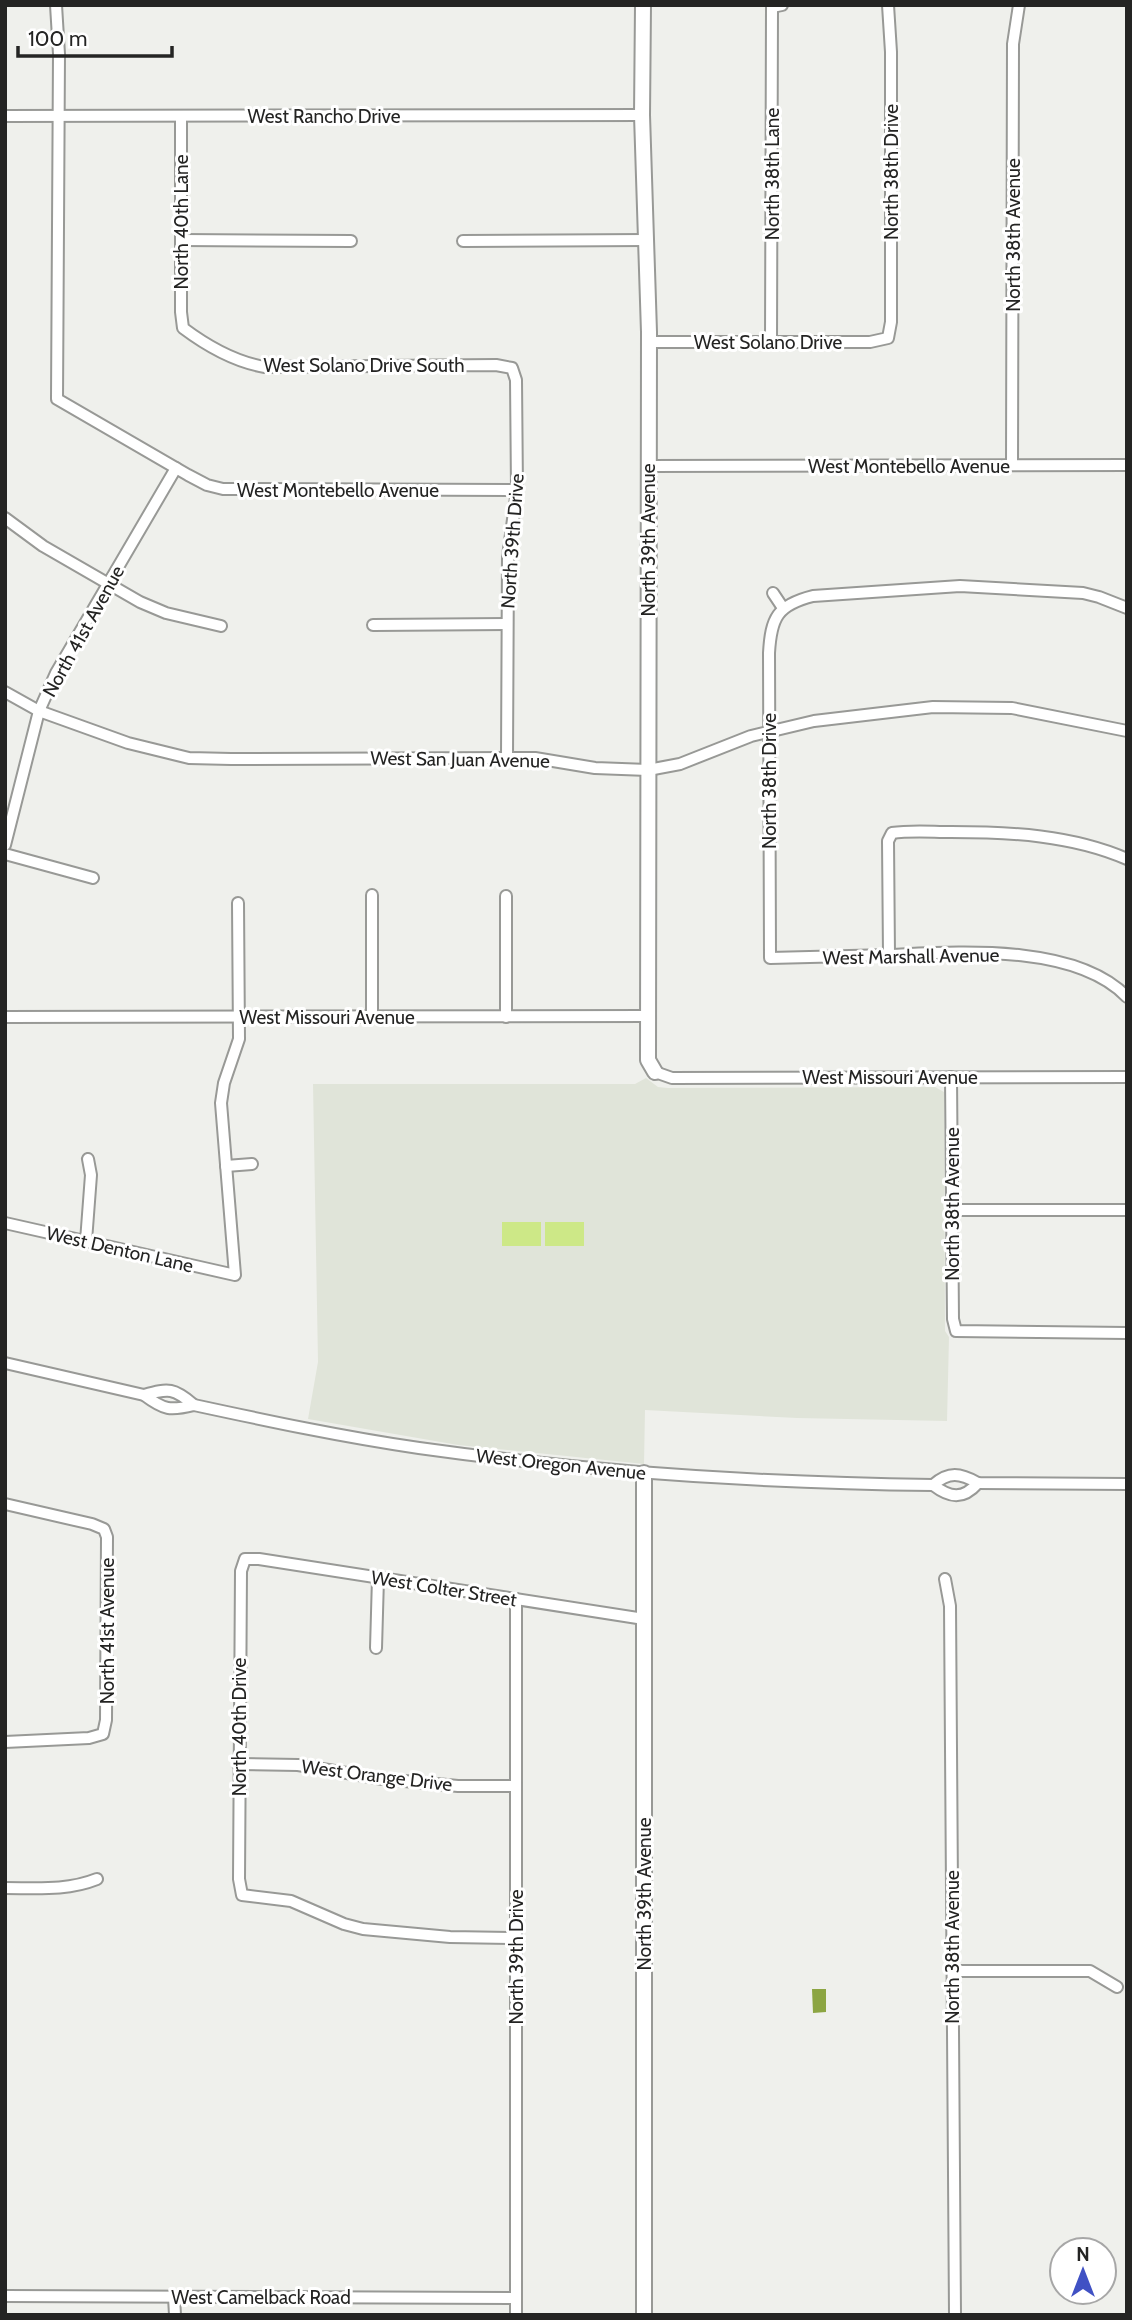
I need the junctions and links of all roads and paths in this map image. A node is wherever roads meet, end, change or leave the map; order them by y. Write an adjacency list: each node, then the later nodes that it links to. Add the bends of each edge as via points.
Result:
1 (56, 5): 7 (street)
2 (643, 5): 8 (street, North 39th Avenue)
3 (888, 5): 15 (street, North 38th Drive)
4 (1019, 5): 21 (street, North 38th Avenue, via 1013,44)
5 (777, 6): 17 (street, North 38th Lane)
6 (5, 116): 7 (street, West Rancho Drive)
7 (58, 116): 9 (street, West Rancho Drive); 22 (street, West Montebello Avenue, via 57,399)
8 (642, 116): 9 (street, West Rancho Drive); 11 (street, North 39th Avenue)
9 (181, 117): 10 (street, North 40th Lane)
10 (181, 240): 12 (street); 14 (street, North 40th Lane)
11 (647, 240): 13 (street); 16 (street, North 39th Avenue)
12 (351, 241)
13 (463, 241)
14 (183, 328): 18 (street, West Solano Drive South, via 234,359 265,367)
15 (888, 338): 17 (street, West Solano Drive)
16 (649, 342): 17 (street, West Solano Drive); 20 (street, North 39th Avenue)
17 (771, 342)
18 (512, 368): 23 (street, North 39th Drive, via 516,380)
19 (1127, 465): 21 (street, West Montebello Avenue)
20 (649, 466): 21 (street, West Montebello Avenue); 37 (street, North 39th Avenue)
21 (1012, 466)
22 (176, 468): 23 (street, West Montebello Avenue, via 207,485 241,491); 25 (street, North 41st Avenue)
23 (517, 490): 29 (street, North 39th Drive, via 508,556)
24 (5, 518): 25 (street)
25 (109, 584): 31 (street, via 166,613); 33 (street, North 41st Avenue)
26 (773, 593): 27 (street)
27 (783, 608): 28 (street, via 813,596 960,586 1083,593); 34 (street, North 38th Drive, via 770,629)
28 (1127, 608)
29 (507, 624): 30 (street); 36 (street, North 39th Drive)
30 (373, 625)
31 (220, 626)
32 (5, 692): 33 (street, West San Juan Avenue)
33 (39, 711): 36 (street, West San Juan Avenue, via 128,743 190,758); 38 (street, North 41st Avenue)
34 (769, 731): 35 (street, West San Juan Avenue, via 860,714 969,706 1012,708); 37 (street, West San Juan Avenue, via 680,764); 46 (street, North 38th Drive)
35 (1127, 731)
36 (507, 757): 37 (street, West San Juan Avenue)
37 (648, 770): 48 (street, North 39th Avenue)
38 (5, 845)
39 (5, 854): 41 (street)
40 (1127, 859): 45 (street, via 1066,841 1025,835 892,832 888,841)
41 (93, 877)
42 (372, 895): 51 (street)
43 (506, 896): 52 (street)
44 (238, 903): 50 (street)
45 (890, 955): 46 (street, West Marshall Avenue); 47 (street, West Marshall Avenue, via 982,951 1021,956 1101,978)
46 (770, 958)
47 (1127, 997)
48 (648, 1016): 52 (street, West Missouri Avenue); 53 (street, North 39th Avenue, via 648,1060)
49 (5, 1017): 50 (street, West Missouri Avenue)
50 (239, 1017): 51 (street, West Missouri Avenue); 58 (street, via 237,1046 221,1096)
51 (372, 1017): 52 (street, West Missouri Avenue)
52 (506, 1017)
53 (654, 1072): 54 (street, West Missouri Avenue, via 672,1078)
54 (951, 1077): 55 (street, West Missouri Avenue); 59 (street, North 38th Avenue)
55 (1127, 1077)
56 (88, 1159): 62 (street)
57 (252, 1164): 58 (street)
58 (226, 1166): 62 (street, West Denton Lane, via 235,1275)
59 (953, 1210): 60 (street); 63 (street, North 38th Avenue, via 956,1331)
60 (1127, 1210)
61 (5, 1223): 62 (street, West Denton Lane)
62 (86, 1241)
63 (1127, 1333)
64 (5, 1363): 65 (street, West Oregon Avenue)
65 (144, 1395): 66 (street, West Oregon Avenue, via 160,1407 174,1410); 66 (street, West Oregon Avenue, via 165,1389 178,1392)
66 (194, 1405): 67 (street, West Oregon Avenue, via 416,1448)
67 (643, 1473): 70 (street, West Oregon Avenue); 76 (street, North 39th Avenue)
68 (978, 1483): 69 (street, West Oregon Avenue); 70 (street, West Oregon Avenue, via 949,1474); 70 (street, West Oregon Avenue, via 971,1491 955,1496)
69 (1127, 1484)
70 (933, 1485)
71 (5, 1504): 78 (street, North 41st Avenue, via 104,1528 107,1536 103,1734)
72 (245, 1559): 73 (street, West Colter Street); 79 (street, North 40th Drive, via 241,1572)
73 (378, 1578): 75 (street, West Colter Street); 77 (street)
74 (945, 1579): 84 (street, North 38th Avenue, via 950,1605)
75 (516, 1599): 76 (street, West Colter Street); 80 (street, North 39th Drive)
76 (644, 1619): 91 (street, North 39th Avenue)
77 (376, 1648)
78 (5, 1742)
79 (238, 1764): 80 (street, West Orange Drive, via 298,1765 458,1786); 83 (street, North 40th Drive, via 242,1895 291,1901 363,1929)
80 (516, 1786): 83 (street, North 39th Drive)
81 (97, 1879): 82 (street, via 62,1888)
82 (5, 1888)
83 (516, 1938): 88 (street, North 39th Drive)
84 (953, 1971): 85 (street, via 1090,1971); 92 (street, North 38th Avenue)
85 (1117, 1987)
86 (5, 2296): 87 (street, West Camelback Road)
87 (174, 2297): 88 (street, West Camelback Road); 89 (street)
88 (516, 2298): 90 (street, North 39th Drive)
89 (174, 2315)
90 (516, 2315)
91 (644, 2315)
92 (955, 2315)

